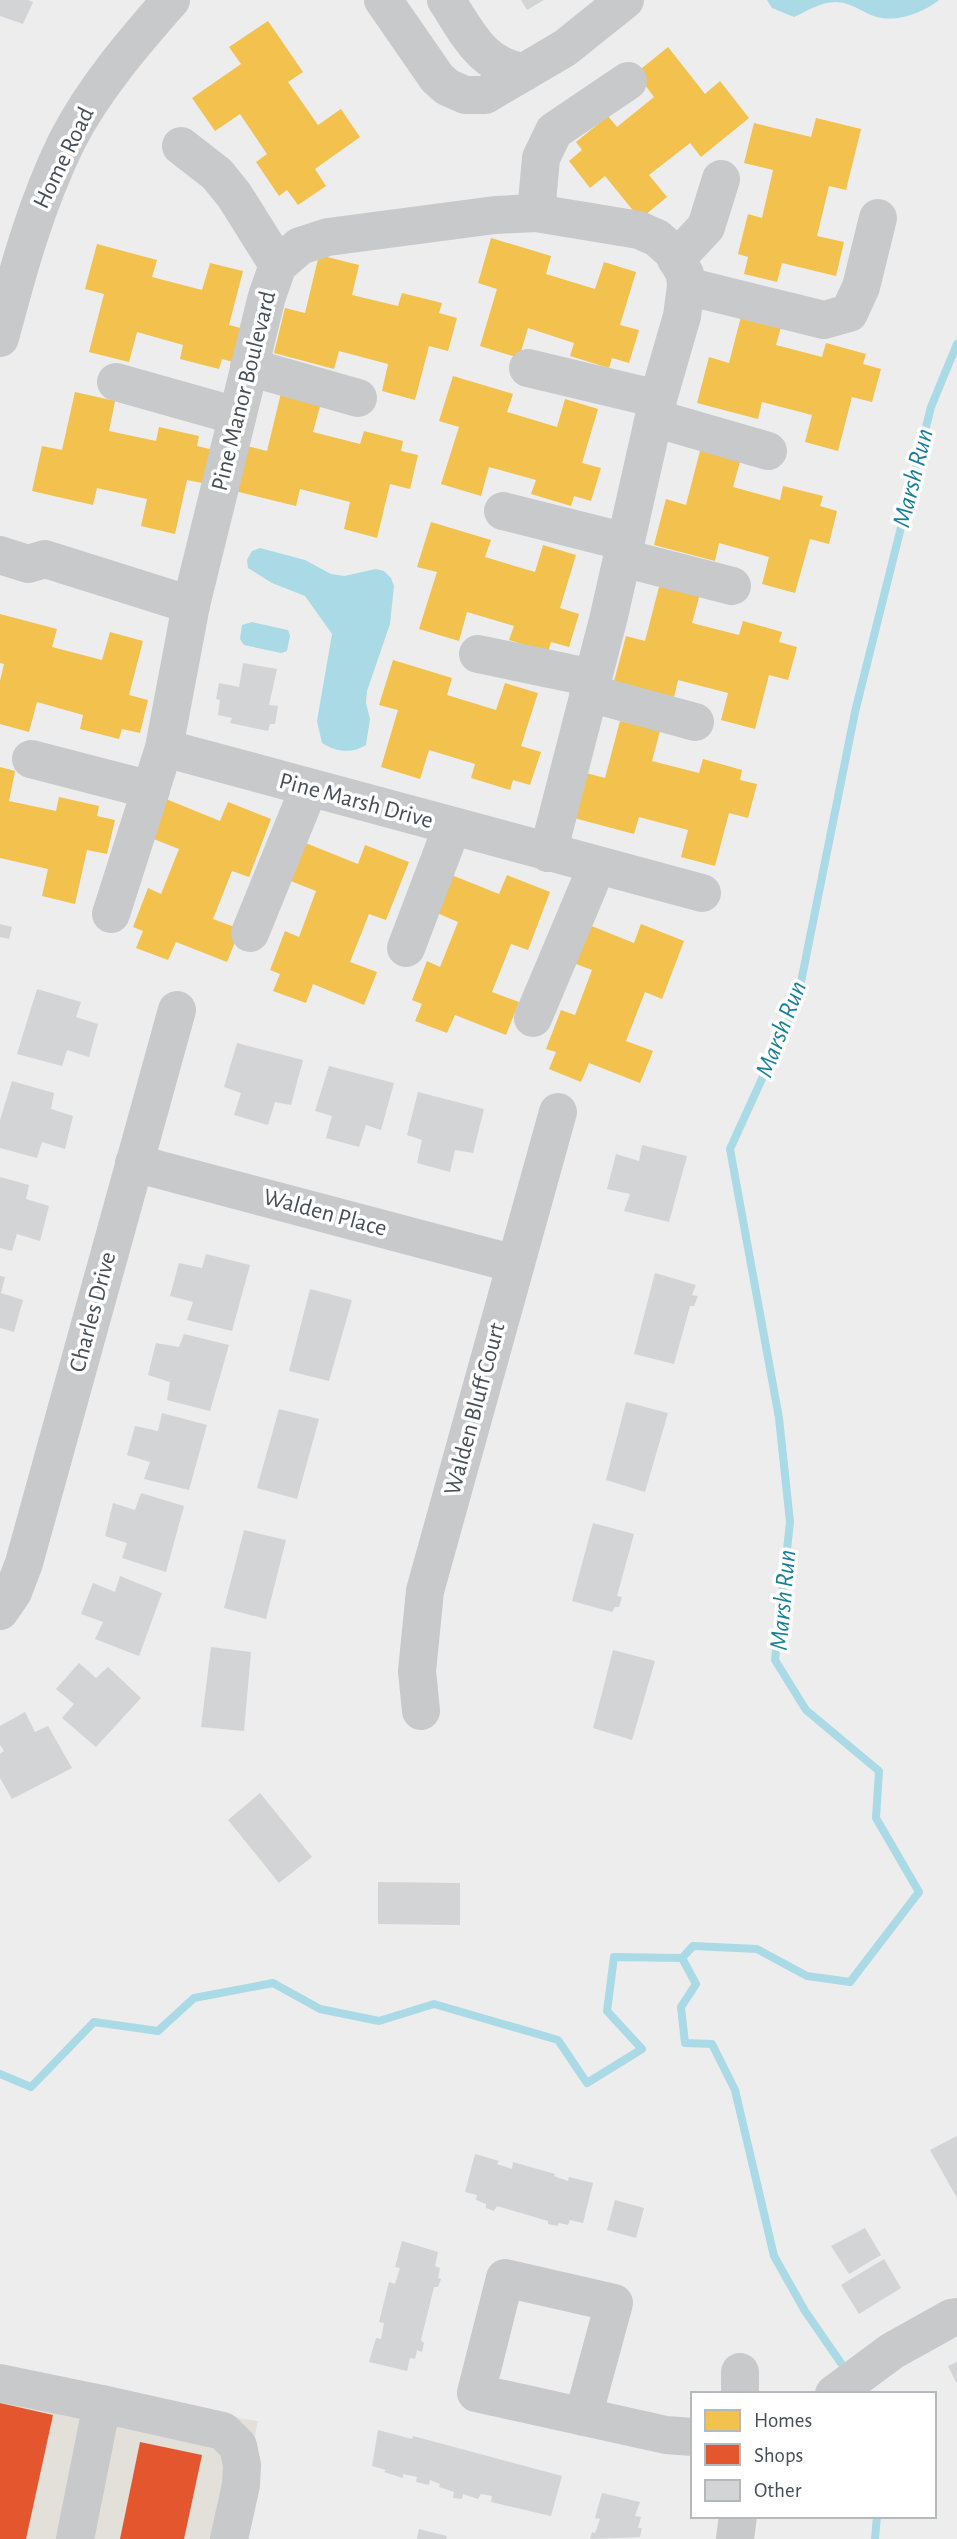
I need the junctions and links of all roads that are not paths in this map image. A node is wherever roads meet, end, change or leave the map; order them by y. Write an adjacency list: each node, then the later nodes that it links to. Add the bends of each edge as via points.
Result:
1 (171, 0): 13 (street, Home Road, via 101,86 68,139 36,213)
2 (383, 0): 5 (street, via 447,87 465,95 485,95)
3 (446, 0): 5 (street, via 482,54 505,70)
4 (625, 0): 5 (street, via 565,48)
5 (524, 72)
6 (628, 81): 9 (street, via 554,131 541,158)
7 (181, 146): 11 (street, via 217,174)
8 (721, 179): 12 (street, via 706,227)
9 (536, 213): 11 (street, Pine Manor Boulevard, via 328,237 300,246); 12 (street, Pine Manor Boulevard, via 639,230 672,251)
10 (878, 218): 12 (street, via 861,286 849,313 824,320)
11 (278, 265): 14 (street, Pine Manor Boulevard)
12 (681, 272): 18 (street, via 681,316)
13 (0, 338)
14 (249, 367): 17 (street); 19 (street, Pine Manor Boulevard)
15 (528, 368): 18 (street)
16 (116, 382): 19 (street)
17 (358, 398)
18 (656, 408): 20 (street); 23 (street)
19 (237, 416): 27 (street, Pine Manor Boulevard)
20 (768, 451)
21 (503, 511): 23 (street)
22 (0, 533): 25 (street, via 35,544)
23 (624, 550): 26 (street); 29 (street)
24 (0, 555): 25 (street, via 29,564)
25 (44, 559): 27 (street)
26 (732, 586)
27 (191, 604): 31 (street)
28 (478, 654): 29 (street)
29 (591, 686): 30 (street); 36 (street)
30 (695, 722)
31 (164, 748): 33 (street, Pine Marsh Drive); 34 (street)
32 (31, 759): 34 (street)
33 (309, 788): 35 (street, Pine Marsh Drive); 40 (street)
34 (150, 790): 39 (street)
35 (452, 827): 36 (street, Pine Marsh Drive); 41 (street)
36 (548, 853): 37 (street, Pine Marsh Drive)
37 (597, 866): 38 (street, Pine Marsh Drive); 43 (street)
38 (702, 893)
39 (111, 914)
40 (250, 933)
41 (406, 948)
42 (177, 1010): 45 (street, Charles Drive)
43 (533, 1018)
44 (558, 1112): 46 (street, Walden Bluff Court)
45 (134, 1163): 46 (street, Walden Place); 47 (street, Charles Drive, via 23,1563 13,1592)
46 (515, 1264): 48 (street, Walden Bluff Court, via 425,1591 417,1671)
47 (0, 1611)
48 (421, 1711)
49 (957, 2317): 51 (street, via 892,2351)
50 (0, 2383): 52 (street)
51 (837, 2392)
52 (102, 2404): 56 (street); 57 (street, via 223,2431 239,2446 241,2486)
53 (583, 2417): 54 (street)
54 (691, 2437)
55 (737, 2518): 58 (street)
56 (75, 2539)
57 (229, 2539)
58 (735, 2539)

